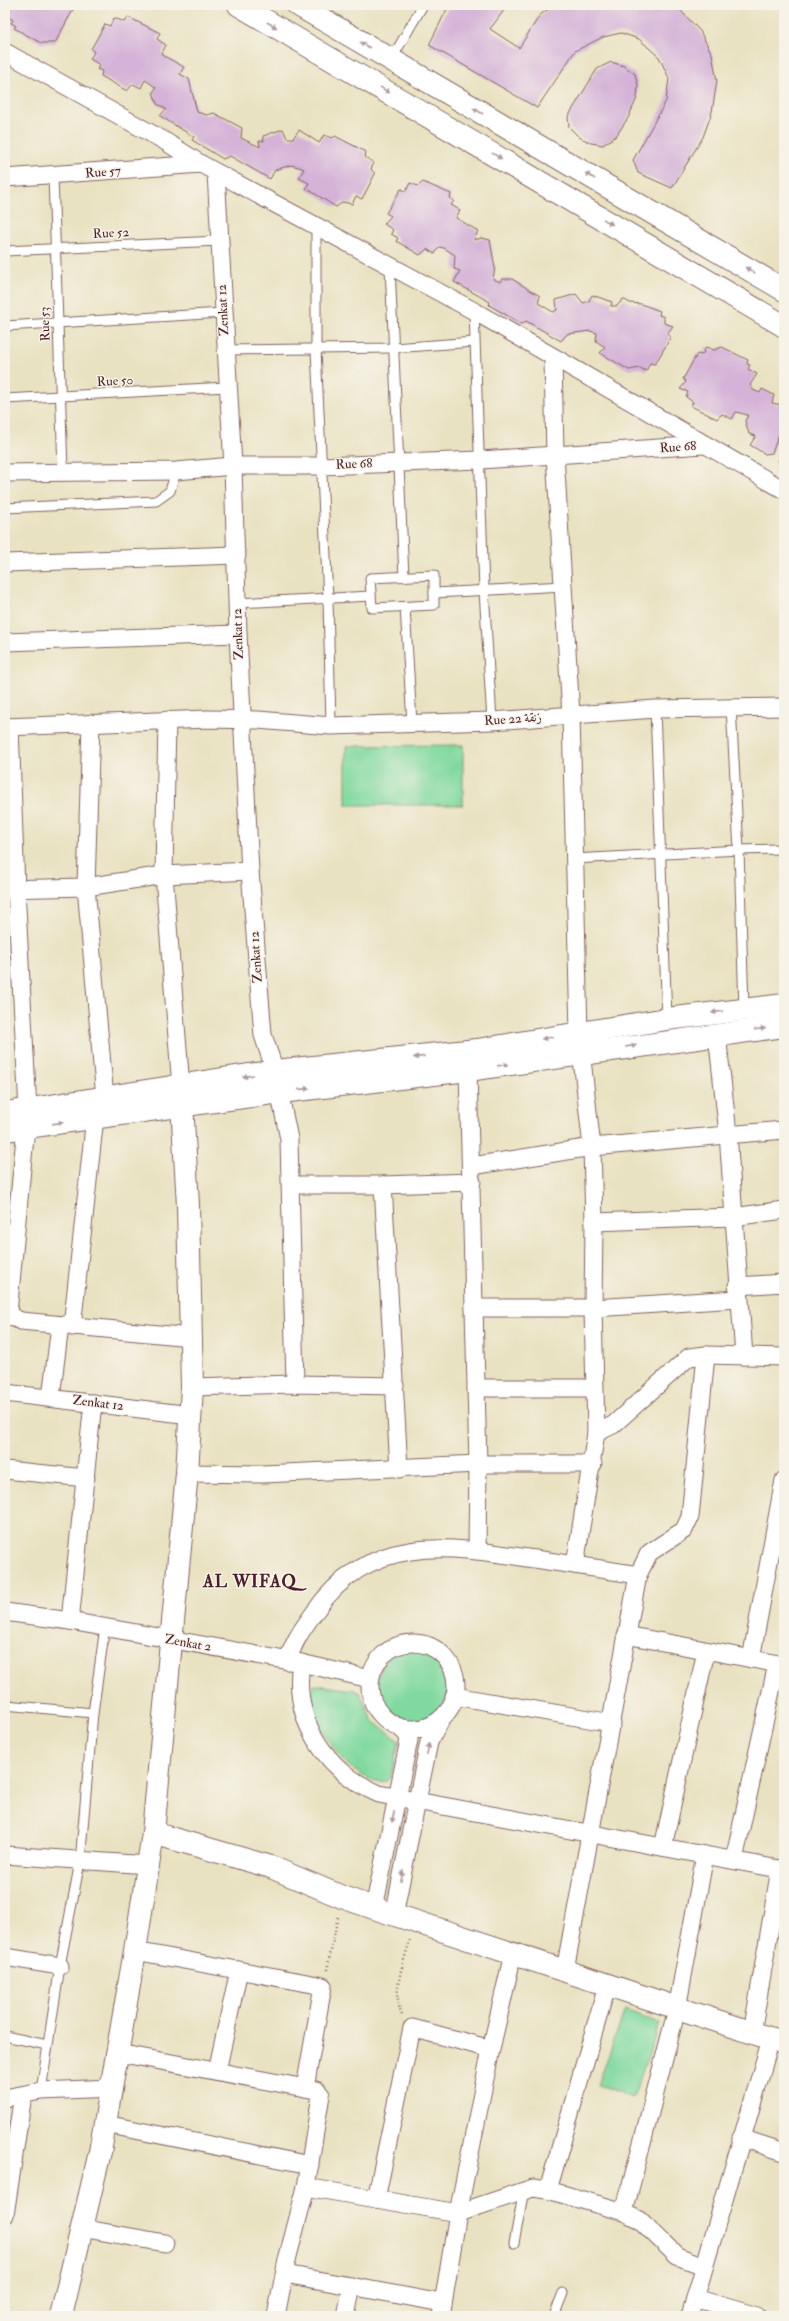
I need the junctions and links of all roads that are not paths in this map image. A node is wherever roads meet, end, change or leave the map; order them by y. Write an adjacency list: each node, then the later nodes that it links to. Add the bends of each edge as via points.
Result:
1 (238, 5): 20 (street, one-way to 20)
2 (298, 5): 5 (street, one-way to 2)
3 (423, 5): 5 (lane)
4 (5, 52): 6 (street, via 163,140)
5 (391, 60): 15 (street, one-way to 5)
6 (200, 164): 7 (street); 8 (street, Rue 57)
7 (216, 173): 10 (street); 11 (street, Zenkat 12)
8 (53, 176): 9 (street, Rue 57); 12 (lane, Rue 53)
9 (5, 178)
10 (316, 227): 14 (street); 24 (lane)
11 (219, 241): 12 (lane, Rue 52); 17 (street, Zenkat 12)
12 (56, 249): 13 (lane, Rue 52); 18 (lane, Rue 53)
13 (5, 252)
14 (390, 267): 16 (street); 22 (lane)
15 (784, 290)
16 (474, 311): 21 (lane); 25 (street)
17 (223, 313): 18 (lane); 23 (street, Zenkat 12)
18 (58, 324): 19 (lane); 27 (lane, Rue 53)
19 (5, 326)
20 (784, 326)
21 (474, 342): 22 (lane); 31 (lane)
22 (394, 348): 24 (lane); 32 (lane)
23 (225, 350): 24 (lane); 26 (street, Zenkat 12)
24 (316, 350): 34 (lane)
25 (553, 359): 29 (street); 30 (street)
26 (228, 387): 27 (lane, Rue 50); 33 (street, Zenkat 12)
27 (61, 397): 28 (lane, Rue 50); 35 (lane, Rue 53)
28 (5, 399)
29 (703, 445): 30 (street, Rue 68); 38 (street)
30 (555, 455): 31 (street, Rue 68); 43 (street)
31 (480, 460): 32 (street, Rue 68); 44 (lane)
32 (400, 462): 34 (street, Rue 68); 42 (lane)
33 (233, 466): 34 (street, Rue 68); 36 (street, Rue 68); 40 (street, Zenkat 12)
34 (321, 466): 47 (lane)
35 (63, 471): 36 (street, Rue 68); 37 (street, Rue 68)
36 (176, 471): 39 (lane, via 170,491 156,501)
37 (5, 473)
38 (784, 490)
39 (5, 508)
40 (237, 555): 41 (street); 48 (street, Zenkat 12)
41 (5, 563)
42 (404, 577): 45 (lane, via 434,575); 46 (lane, via 370,578)
43 (564, 586): 44 (lane); 55 (street)
44 (484, 590): 45 (lane); 58 (lane)
45 (434, 592): 49 (lane, via 434,605)
46 (371, 596): 47 (lane); 49 (lane, via 372,608)
47 (328, 599): 48 (lane); 61 (lane)
48 (237, 603): 50 (street, Zenkat 12)
49 (405, 606): 60 (lane)
50 (238, 634): 51 (street); 56 (street, Zenkat 12)
51 (5, 642)
52 (730, 707): 53 (street, Rue 22 زنقة); 54 (street, Rue 22 زنقة); 64 (lane)
53 (784, 707)
54 (655, 709): 55 (street, Rue 22 زنقة); 65 (lane)
55 (571, 715): 58 (street, Rue 22 زنقة); 66 (street)
56 (242, 719): 57 (street, Rue 22 زنقة); 61 (street, Rue 22 زنقة); 67 (street, Zenkat 12)
57 (167, 720): 59 (street, Rue 22 زنقة); 68 (street)
58 (492, 721): 60 (street, Rue 22 زنقة)
59 (91, 723): 62 (street, Rue 22 زنقة); 69 (street)
60 (412, 723): 61 (street, Rue 22 زنقة)
61 (331, 726)
62 (8, 727): 70 (street)
63 (784, 849): 64 (lane)
64 (739, 850): 65 (lane); 72 (lane)
65 (662, 855): 66 (lane); 73 (lane)
66 (574, 860): 75 (street)
67 (250, 871): 68 (street); 79 (street, Zenkat 12, via 260,1014 263,1035)
68 (164, 875): 69 (street); 80 (street)
69 (86, 887): 70 (street); 81 (street)
70 (10, 889): 84 (street)
71 (784, 1005): 72 (street)
72 (744, 1009): 73 (street, one-way to 73)
73 (667, 1020): 75 (street)
74 (784, 1026): 76 (street, one-way to 74)
75 (579, 1033): 77 (street); 79 (street, one-way to 79)
76 (717, 1034): 77 (street, one-way to 76); 86 (street)
77 (581, 1054): 78 (street, one-way to 77); 87 (street)
78 (468, 1070): 79 (street, one-way to 78); 88 (street)
79 (278, 1082): 80 (street); 89 (street, Zenkat 12, via 289,1139)
80 (182, 1097): 81 (street); 83 (street); 99 (street)
81 (105, 1098): 84 (street)
82 (5, 1113): 84 (street)
83 (95, 1117): 84 (street, one-way to 83); 98 (street)
84 (20, 1122): 98 (street, via 8,1312 12,1317 22,1321)
85 (784, 1130): 86 (street)
86 (728, 1134): 87 (street); 92 (street)
87 (592, 1147): 88 (street); 93 (street)
88 (472, 1174): 90 (street); 96 (street)
89 (291, 1185): 90 (street); 103 (street, Zenkat 12)
90 (383, 1185): 104 (street)
91 (784, 1210): 92 (street)
92 (733, 1217): 93 (street); 95 (street)
93 (594, 1222): 97 (street)
94 (784, 1283): 95 (street)
95 (738, 1292): 97 (street); 101 (street)
96 (474, 1308): 97 (street); 106 (street)
97 (593, 1308): 107 (street)
98 (66, 1326): 99 (street); 109 (street)
99 (191, 1337): 105 (street)
100 (706, 1355): 101 (street); 112 (street, via 689,1357 613,1425); 122 (street, via 690,1517 684,1530 649,1553)
101 (744, 1356): 102 (street)
102 (784, 1357)
103 (295, 1384): 104 (street); 105 (street)
104 (395, 1386): 115 (street)
105 (192, 1387): 111 (street)
106 (476, 1388): 107 (street); 113 (street)
107 (594, 1388): 112 (street)
108 (5, 1393): 109 (street, Zenkat 12)
109 (50, 1397): 110 (street, Zenkat 12)
110 (93, 1402): 111 (street, Zenkat 12); 118 (street)
111 (191, 1415): 117 (street)
112 (596, 1433): 114 (street)
113 (478, 1464): 114 (street); 115 (street); 120 (street)
114 (593, 1464): 121 (street)
115 (399, 1469): 117 (street, via 263,1474)
116 (5, 1470): 118 (street)
117 (187, 1473): 127 (street)
118 (86, 1478): 124 (street)
119 (784, 1480): 129 (street)
120 (477, 1550): 121 (street); 130 (street, via 449,1547 413,1550 378,1560 357,1571 321,1602 300,1632)
121 (575, 1565): 122 (street)
122 (638, 1575): 126 (street)
123 (5, 1612): 124 (street, Zenkat 2)
124 (70, 1621): 125 (street, Zenkat 2)
125 (105, 1628): 127 (street, Zenkat 2); 135 (lane)
126 (626, 1635): 128 (street); 137 (street)
127 (170, 1640): 130 (street, Zenkat 2); 141 (street)
128 (706, 1652): 129 (street); 143 (street)
129 (751, 1659): 131 (street)
130 (295, 1662): 132 (street, Zenkat 2); 139 (street, via 306,1721 322,1752 347,1777 362,1787)
131 (780, 1664): 146 (street)
132 (370, 1679): 133 (street, via 374,1666 393,1648 419,1644 438,1652 451,1667 455,1679); 138 (street, via 370,1692 379,1713)
133 (454, 1696): 136 (street); 137 (street)
134 (5, 1705): 135 (lane)
135 (93, 1713): 147 (lane)
136 (442, 1717): 138 (street, via 422,1728); 140 (street, one-way to 136, via 429,1742)
137 (612, 1723): 142 (street)
138 (399, 1727): 139 (street, via 409,1740)
139 (397, 1798): 140 (street); 150 (street, one-way to 150)
140 (417, 1801): 142 (street); 150 (street, one-way to 140)
141 (153, 1832): 148 (street); 150 (street, via 271,1867 342,1897)
142 (591, 1834): 143 (street); 156 (street)
143 (663, 1847): 145 (street)
144 (5, 1855): 147 (street)
145 (705, 1855): 146 (street); 158 (street)
146 (734, 1860): 149 (street)
147 (80, 1862): 148 (street); 154 (lane)
148 (148, 1865): 151 (street)
149 (782, 1870): 160 (street)
150 (394, 1915): 152 (street)
151 (135, 1950): 155 (street); 163 (street)
152 (513, 1954): 156 (street); 162 (street)
153 (5, 1957): 154 (street)
154 (60, 1966): 161 (lane)
155 (239, 1970): 164 (street); 166 (street, via 323,1986)
156 (565, 1970): 157 (street)
157 (607, 1986): 158 (street); 177 (street)
158 (677, 2009): 160 (street); 179 (street)
159 (5, 2036): 161 (lane)
160 (769, 2038): 171 (street)
161 (47, 2045): 167 (lane)
162 (490, 2049): 178 (street, via 412,2028); 180 (street)
163 (118, 2053): 164 (street); 165 (street)
164 (217, 2071): 166 (street)
165 (112, 2088): 167 (street); 170 (street)
166 (305, 2088): 173 (street, via 316,2090 322,2095)
167 (41, 2091): 168 (street)
168 (23, 2095): 169 (street); 174 (street)
169 (5, 2098)
170 (105, 2124): 173 (street); 182 (street)
171 (741, 2138): 172 (street); 185 (street)
172 (784, 2152)
173 (310, 2165): 175 (street)
174 (9, 2174): 181 (street)
175 (306, 2187): 178 (street); 186 (street)
176 (524, 2190): 177 (street); 180 (street); 184 (lane)
177 (548, 2190): 179 (street)
178 (376, 2199): 180 (street)
179 (624, 2212): 185 (street, via 640,2220 677,2256)
180 (458, 2213): 190 (street)
181 (5, 2215)
182 (81, 2228): 183 (street); 191 (street)
183 (165, 2243)
184 (514, 2243)
185 (704, 2266): 189 (street)
186 (285, 2274): 187 (street); 192 (street)
187 (352, 2286): 190 (street); 193 (street)
188 (564, 2293): 194 (lane)
189 (695, 2298): 195 (street); 196 (street)
190 (442, 2310)
191 (62, 2316)
192 (276, 2316)
193 (346, 2316)
194 (554, 2316)
195 (690, 2316)
196 (756, 2316)

